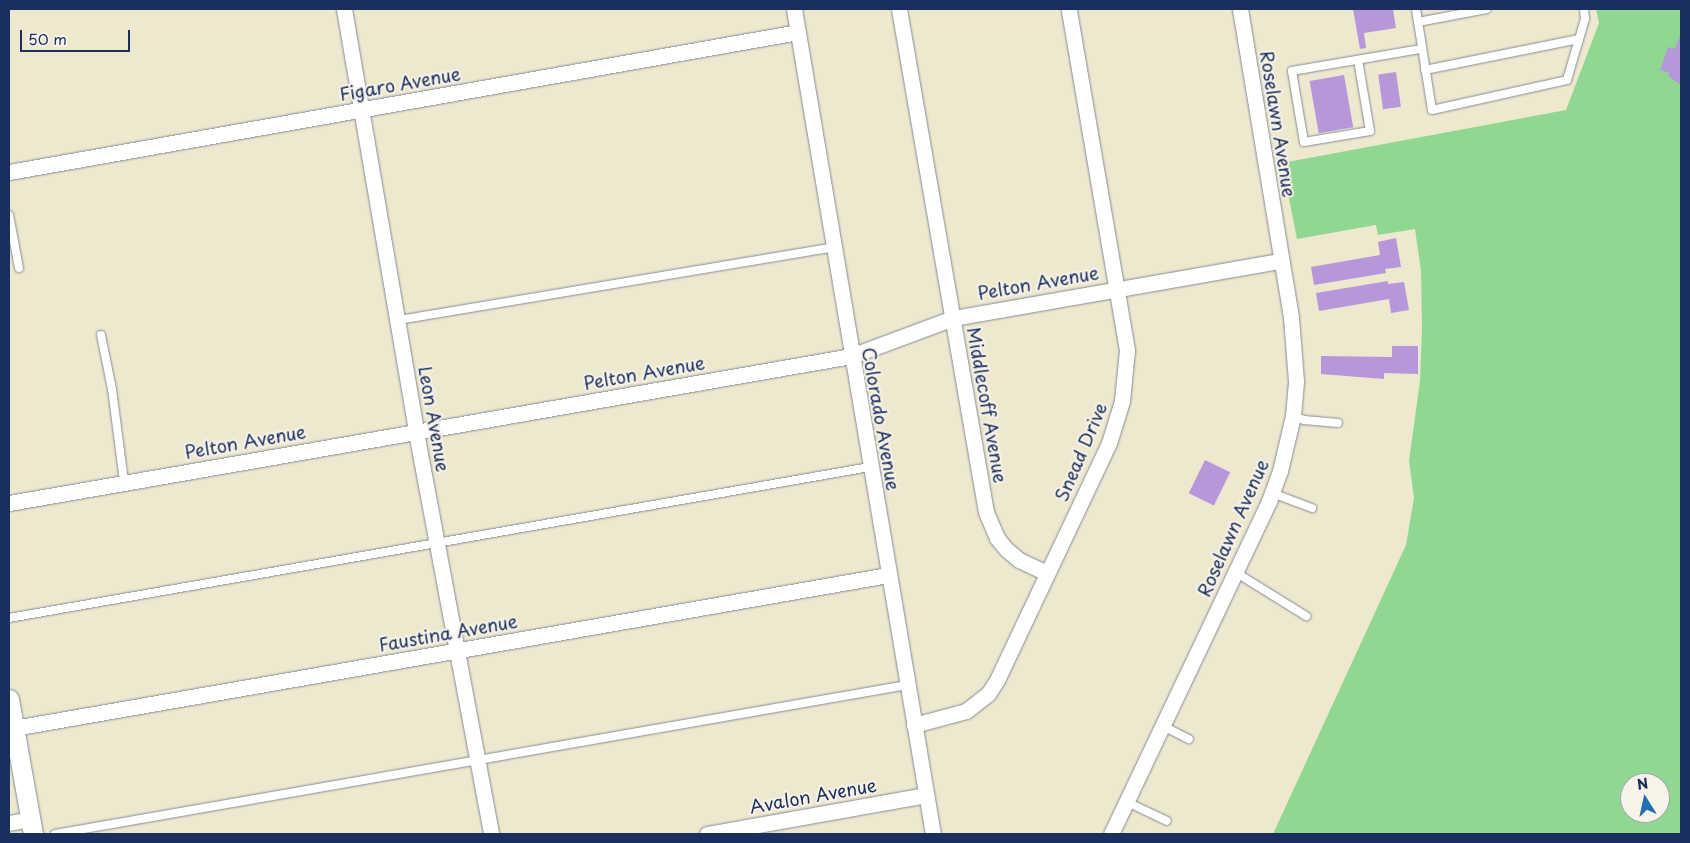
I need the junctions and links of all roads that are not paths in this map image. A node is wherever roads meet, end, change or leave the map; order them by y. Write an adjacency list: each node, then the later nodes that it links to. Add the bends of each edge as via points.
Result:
1 (794, 9): 10 (street, Colorado Avenue)
2 (899, 9): 22 (street, Middlecoff Avenue)
3 (1069, 9): 21 (street, Snead Drive)
4 (1240, 9): 19 (street, Roselawn Avenue)
5 (1416, 9): 9 (lane)
6 (1487, 9): 9 (lane)
7 (1584, 9): 11 (lane, via 1586,19)
8 (342, 11): 15 (street, Leon Avenue)
9 (1418, 22): 12 (lane)
10 (798, 32): 15 (street, Figaro Avenue); 18 (street, Colorado Avenue)
11 (1580, 39): 14 (lane); 14 (lane, via 1567,80 1432,110)
12 (1421, 49): 13 (lane); 14 (lane)
13 (1358, 60): 13 (lane, via 1292,71 1304,142 1370,131)
14 (1425, 70)
15 (362, 110): 16 (street, Figaro Avenue); 23 (street, Leon Avenue)
16 (9, 172)
17 (9, 215): 20 (lane)
18 (836, 247): 23 (lane); 25 (street, Colorado Avenue)
19 (1281, 261): 21 (street, Pelton Avenue); 26 (street, Roselawn Avenue, via 1295,352)
20 (19, 268)
21 (1118, 288): 22 (street, Pelton Avenue); 36 (street, Snead Drive, via 1127,350 1122,401 1109,443)
22 (953, 318): 25 (street, Pelton Avenue); 36 (street, Middlecoff Avenue, via 990,524 1006,549 1019,560)
23 (399, 320): 28 (street, Leon Avenue)
24 (101, 335): 30 (lane, via 112,389)
25 (851, 356): 28 (street, Pelton Avenue); 29 (street, Colorado Avenue)
26 (1293, 416): 27 (lane); 31 (street, Roselawn Avenue)
27 (1338, 423)
28 (416, 432): 30 (street, Pelton Avenue); 34 (street, Leon Avenue)
29 (870, 467): 34 (lane); 37 (street, Colorado Avenue)
30 (124, 482): 32 (street, Pelton Avenue)
31 (1272, 493): 33 (lane); 35 (street, Roselawn Avenue)
32 (9, 503)
33 (1312, 508)
34 (438, 541): 39 (lane); 40 (street, Leon Avenue)
35 (1236, 572): 38 (lane); 44 (street, Roselawn Avenue)
36 (1047, 573): 43 (street, Snead Drive, via 988,694 966,711)
37 (888, 575): 40 (street, Faustina Avenue); 41 (street, Colorado Avenue)
38 (1306, 616)
39 (9, 618)
40 (457, 650): 45 (street, Faustina Avenue); 47 (street, Leon Avenue)
41 (907, 685): 43 (street, Colorado Avenue); 47 (lane)
42 (9, 699): 45 (street)
43 (914, 725): 48 (street, Colorado Avenue)
44 (1163, 726): 46 (lane); 49 (street, Roselawn Avenue)
45 (14, 728): 52 (street)
46 (1189, 739)
47 (477, 760): 53 (lane); 54 (street, Leon Avenue)
48 (926, 795): 55 (street, Avalon Avenue); 56 (street, Colorado Avenue)
49 (1127, 802): 50 (lane); 57 (street, Roselawn Avenue)
50 (1167, 821)
51 (9, 823): 52 (street)
52 (31, 827)
53 (55, 834)
54 (491, 834)
55 (707, 834)
56 (933, 834)
57 (1111, 834)

